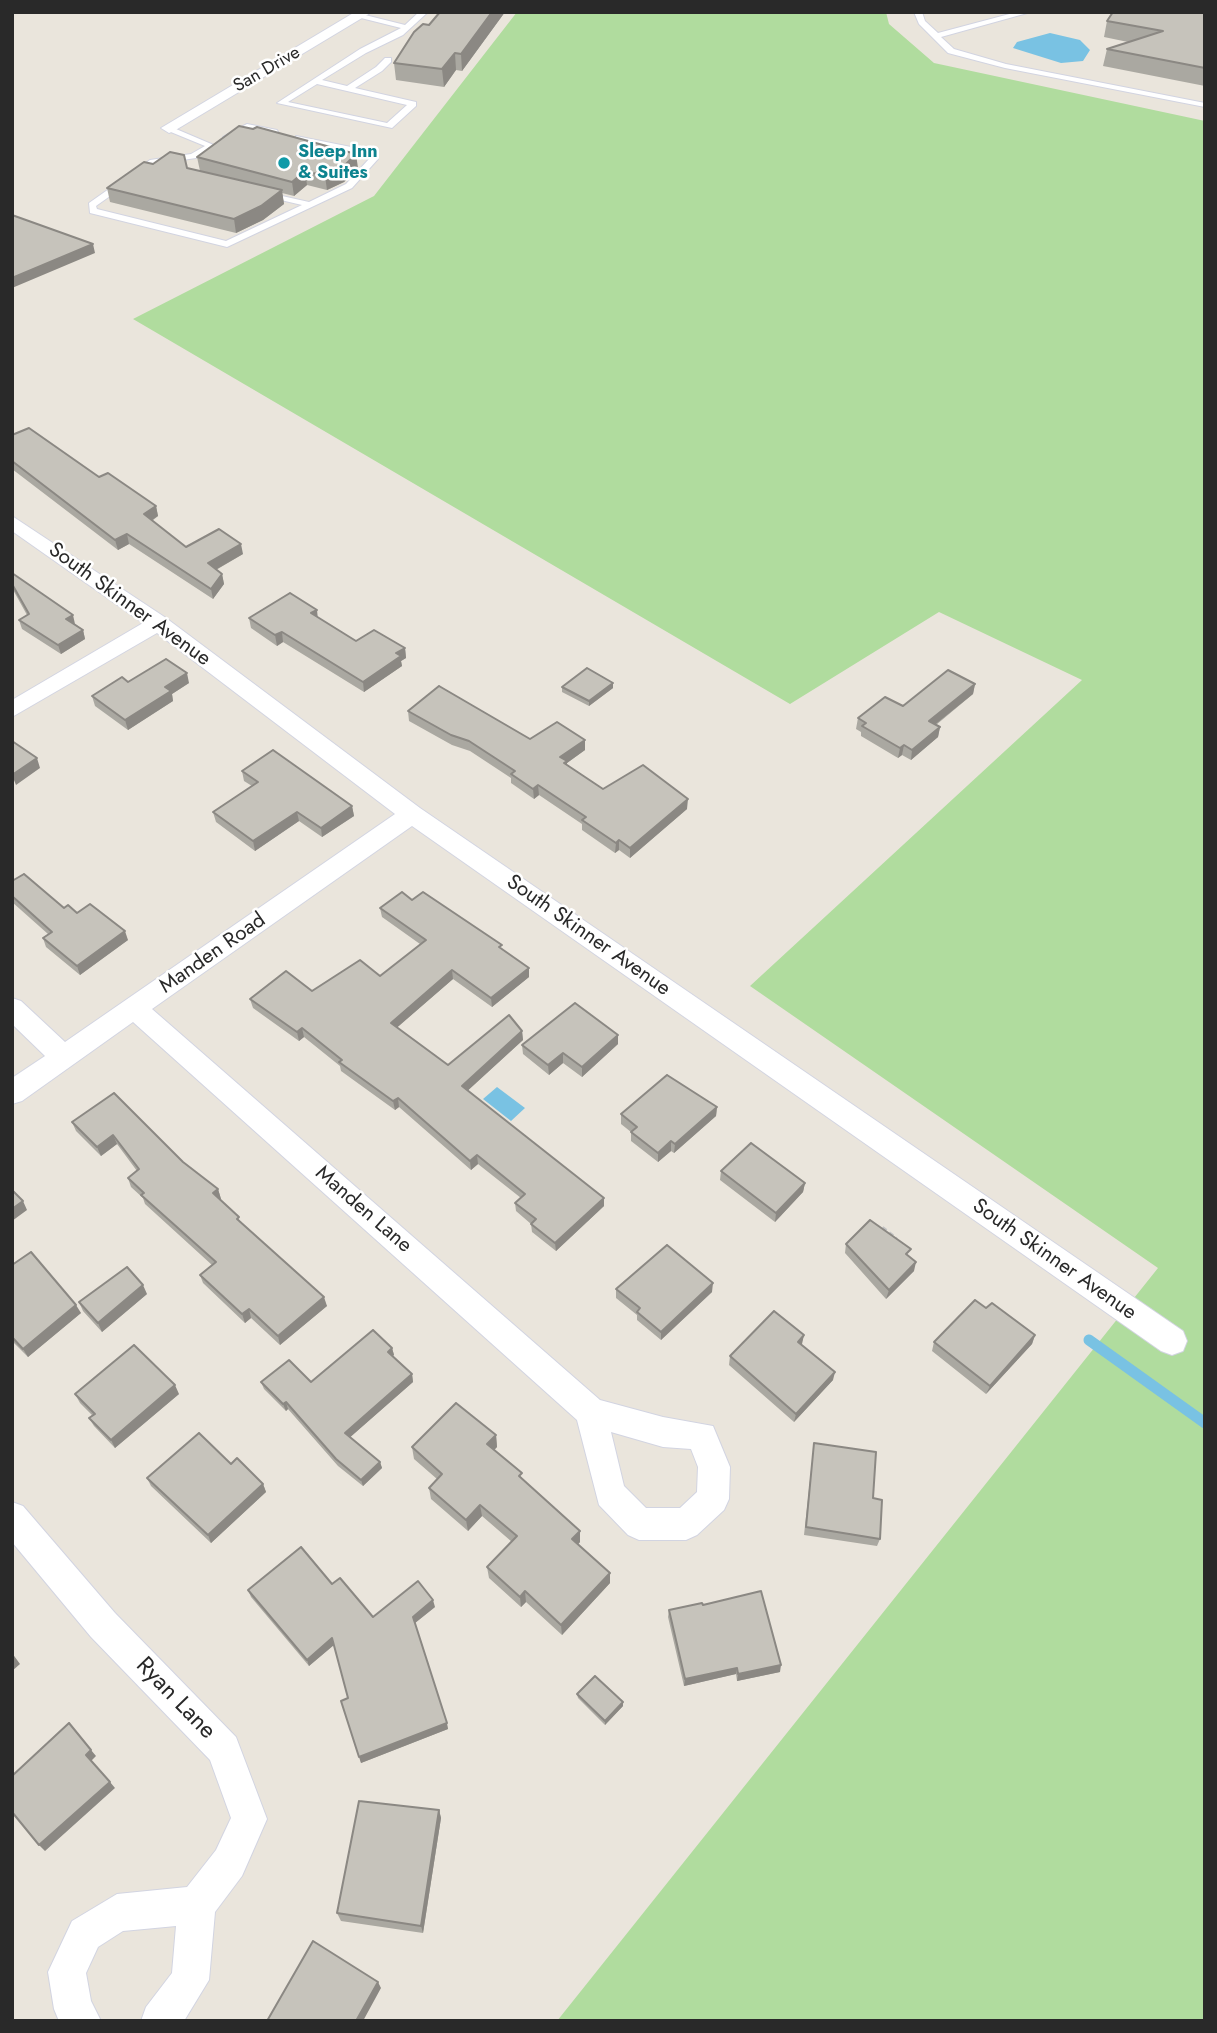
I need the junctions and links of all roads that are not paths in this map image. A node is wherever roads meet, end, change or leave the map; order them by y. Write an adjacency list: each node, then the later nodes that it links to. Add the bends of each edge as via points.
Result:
1 (424, 12): 5 (lane)
2 (918, 12): 6 (lane)
3 (1027, 12): 6 (lane)
4 (363, 14): 5 (lane); 11 (street, San Drive)
5 (404, 34): 8 (lane, via 363,51)
6 (936, 36): 10 (lane, via 951,51 1005,66)
7 (387, 60): 9 (lane)
8 (316, 81): 9 (lane); 9 (lane, via 281,103 389,126 413,104)
9 (348, 89)
10 (1205, 105)
11 (169, 128): 14 (lane)
12 (278, 134): 14 (lane, via 247,126)
13 (299, 138): 18 (lane, via 363,152 374,159 349,186)
14 (212, 146): 15 (lane, via 193,161)
15 (148, 166): 16 (lane); 18 (lane, via 90,209 227,244)
16 (166, 170)
17 (259, 192): 18 (lane)
18 (311, 205)
19 (12, 522): 20 (street, South Skinner Avenue)
20 (158, 623): 21 (street); 22 (street, South Skinner Avenue)
21 (12, 710)
22 (412, 814): 24 (street, Manden Road); 27 (street, South Skinner Avenue)
23 (12, 1008): 25 (street)
24 (135, 1009): 25 (street, Manden Road); 28 (street, Manden Lane)
25 (64, 1058): 26 (street, Manden Road)
26 (12, 1093)
27 (1172, 1341)
28 (591, 1412)
29 (12, 1517): 30 (street, Ryan Lane, via 103,1625 224,1749 249,1819 229,1863)
30 (197, 1905): 31 (street, via 117,1913 85,1934 67,1972 73,2010); 32 (street, via 190,1980)
31 (82, 2021)
32 (160, 2021)

